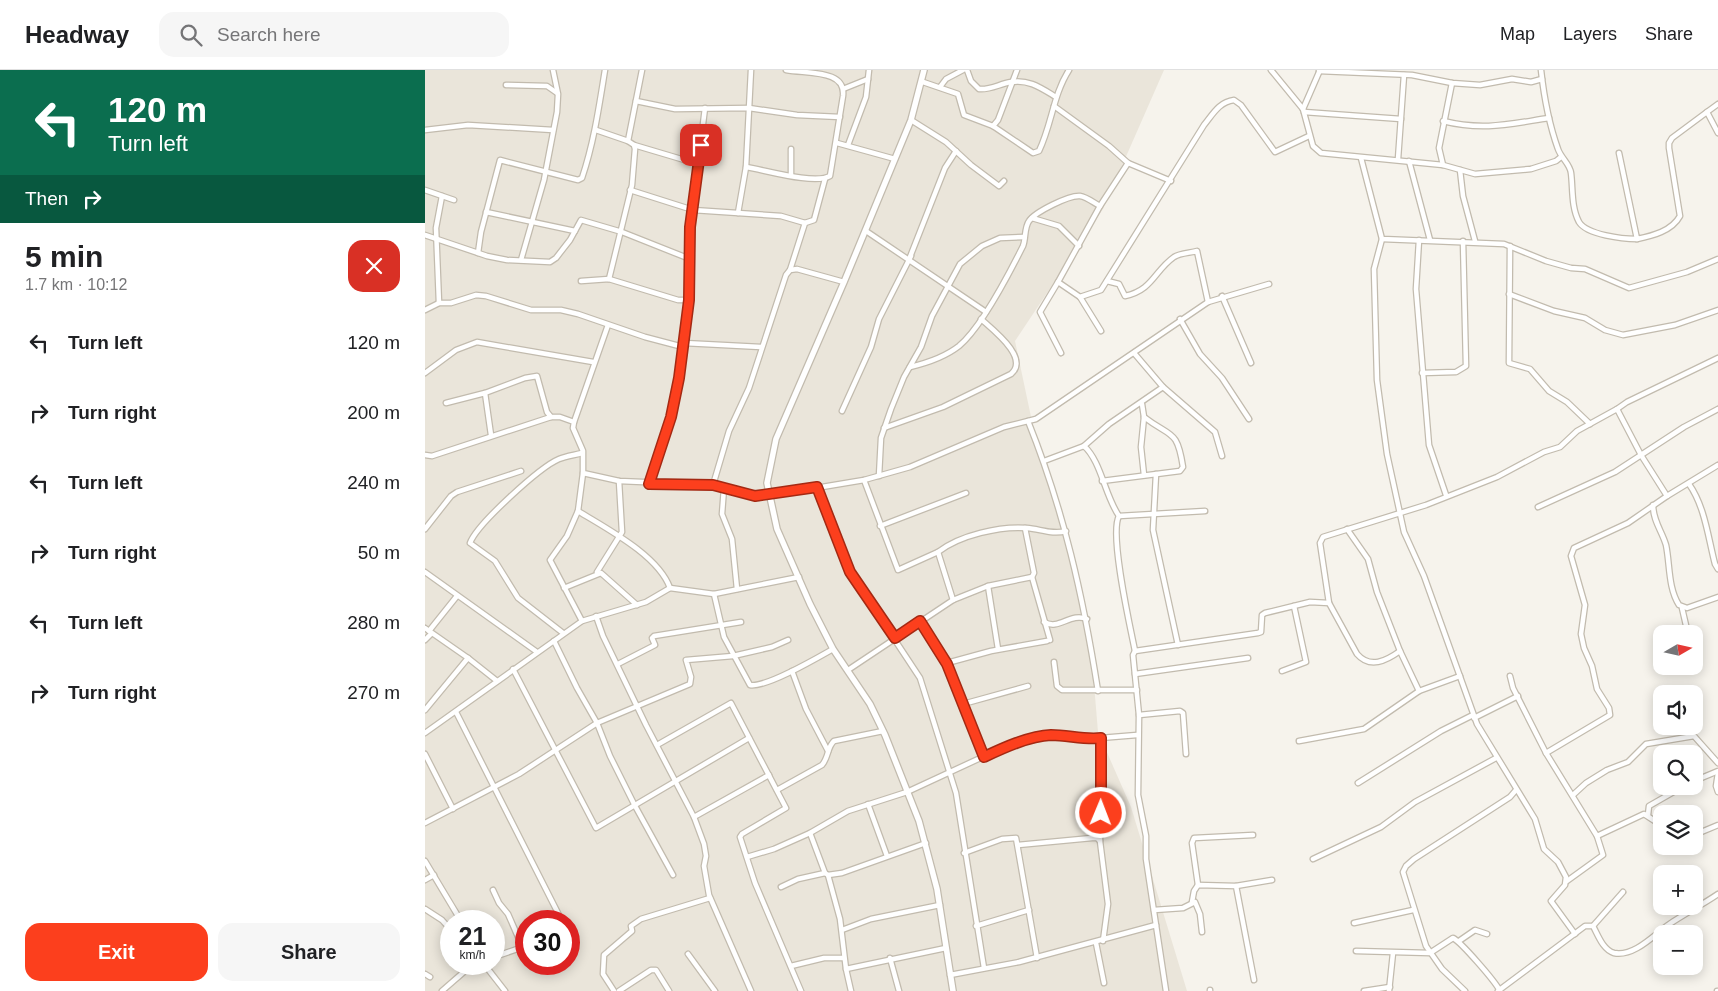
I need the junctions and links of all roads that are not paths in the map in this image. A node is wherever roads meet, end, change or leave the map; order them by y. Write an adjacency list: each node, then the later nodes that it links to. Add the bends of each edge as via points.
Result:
1 (553, 70): 25 (street)
2 (605, 70): 42 (street, via 597,109)
3 (642, 70): 27 (street)
4 (751, 70): 31 (street)
5 (786, 70): 14 (street)
6 (869, 70): 17 (street)
7 (924, 70): 19 (street)
8 (963, 70): 23 (street, via 946,79)
9 (967, 70): 20 (street, via 979,89)
10 (1017, 70): 20 (street)
11 (1069, 70): 26 (street)
12 (1271, 70): 32 (street)
13 (1541, 70): 18 (street)
14 (831, 71): 24 (street, via 842,78)
15 (1320, 71): 16 (street); 32 (street)
16 (1403, 75): 21 (street); 36 (street)
17 (868, 79): 24 (street); 48 (street, via 866,97)
18 (1542, 79): 21 (street, via 1531,82 1512,78 1480,85); 35 (street)
19 (923, 82): 23 (street); 37 (street)
20 (1011, 82): 26 (street, via 1033,84); 39 (street)
21 (1452, 84): 38 (street)
22 (506, 85): 25 (street, via 547,86)
23 (940, 87): 39 (street, via 958,94 964,114)
24 (843, 90): 34 (street)
25 (559, 94): 41 (street)
26 (1056, 97): 29 (street)
27 (636, 101): 30 (street, via 675,109); 45 (street)
28 (1718, 104): 33 (street)
29 (1054, 106): 39 (street, via 1045,140 1036,153); 57 (street)
30 (705, 108): 31 (street); 58 (street)
31 (749, 108): 34 (street); 60 (street)
32 (1303, 110): 36 (street); 44 (street)
33 (1707, 112): 43 (street); 85 (street, via 1669,142 1680,216 1660,233)
34 (840, 117): 46 (street)
35 (1549, 118): 38 (street, via 1488,128); 52 (street)
36 (1401, 119): 55 (street)
37 (911, 120): 50 (street); 54 (street)
38 (1443, 121): 59 (street, via 1439,153)
39 (993, 126)
40 (425, 130): 41 (street, via 468,125)
41 (553, 130): 61 (street)
42 (597, 130): 45 (street); 61 (street, via 581,179)
43 (1718, 133)
44 (1309, 136): 53 (street, via 1316,151); 65 (street, via 1275,152 1241,105 1234,100 1226,101 1204,126)
45 (628, 141): 47 (street)
46 (837, 143): 48 (street); 64 (street, via 830,176)
47 (634, 145): 58 (street); 68 (street)
48 (847, 145): 54 (street)
49 (791, 149): 63 (street)
50 (956, 151): 66 (street, via 999,186); 96 (street, via 945,168)
51 (1619, 153): 85 (street)
52 (1561, 157): 62 (street, via 1531,169 1475,174); 85 (street, via 1571,172 1572,195 1579,222 1587,229 1606,235)
53 (1361, 158): 55 (street); 84 (street)
54 (895, 159): 79 (street)
55 (1398, 159): 56 (street)
56 (1409, 162): 59 (street); 87 (street)
57 (1128, 163): 65 (street); 71 (street)
58 (698, 164): 72 (street)
59 (1443, 165): 62 (street)
60 (746, 167): 63 (street); 74 (street)
61 (545, 170): 73 (street, via 500,160); 76 (street)
62 (1460, 170): 89 (street)
63 (791, 175): 64 (street)
64 (825, 179): 77 (street, via 814,220)
65 (1171, 181): 102 (street)
66 (1004, 182)
67 (425, 190): 69 (street)
68 (631, 190): 72 (street); 80 (street)
69 (442, 196): 70 (street); 82 (street)
70 (454, 200)
71 (1100, 206): 75 (street, via 1075,196 1053,204); 90 (street)
72 (693, 210): 74 (street); 93 (street)
73 (486, 212): 76 (street); 92 (street)
74 (738, 213): 77 (street, via 781,216)
75 (1032, 218): 83 (street); 90 (street, via 1059,226)
76 (533, 222): 78 (street); 95 (street)
77 (805, 223): 97 (street)
78 (575, 231): 80 (street, via 581,220); 95 (street, via 560,254 549,262)
79 (866, 231): 96 (street); 100 (street)
80 (622, 232): 93 (street); 98 (street)
81 (425, 234): 82 (street)
82 (436, 237): 92 (street); 110 (street)
83 (1024, 237): 104 (street, via 1005,237 982,246 960,264); 113 (street, via 1023,245)
84 (1383, 239): 86 (street); 172 (street, via 1374,269 1377,380 1384,439)
85 (1637, 239)
86 (1419, 240): 87 (street); 127 (street, via 1416,289)
87 (1430, 240): 88 (street)
88 (1463, 241): 89 (street); 127 (street, via 1466,366 1456,372)
89 (1475, 241): 91 (street)
90 (1079, 246): 101 (street)
91 (1510, 246): 94 (street, via 1546,261 1585,269 1629,288 1687,272); 105 (street)
92 (478, 253): 95 (street)
93 (690, 259): 108 (street)
94 (1718, 259)
95 (521, 260)
96 (910, 260): 104 (street); 134 (street, via 879,319 871,347)
97 (790, 270): 100 (street, via 801,269); 119 (street, via 785,275)
98 (609, 279): 99 (street); 108 (street, via 678,300)
99 (581, 280)
100 (844, 282): 165 (street, via 776,439 768,470)
101 (1057, 282): 107 (street); 120 (street, via 1040,312)
102 (1107, 282): 107 (street, via 1101,290); 109 (street, via 1119,284 1125,296 1130,295 1146,287 1173,258 1197,251)
103 (1269, 284): 106 (street)
104 (948, 285): 113 (street); 125 (street)
105 (1509, 294): 112 (street, via 1554,311 1585,318 1623,336 1675,325); 140 (street, via 1509,363 1530,369 1549,391 1567,402)
106 (1222, 296): 109 (street); 124 (street)
107 (1080, 297): 117 (street)
108 (689, 300): 118 (street)
109 (1208, 302): 115 (street)
110 (439, 303): 111 (street); 116 (street, via 486,296 531,310 561,310)
111 (425, 310)
112 (1718, 310)
113 (987, 312): 114 (street)
114 (981, 319): 125 (street, via 959,347 930,362); 141 (street, via 1012,350 1017,370 954,402)
115 (1180, 320): 121 (street); 137 (street, via 1200,354 1222,378)
116 (608, 324): 118 (street); 123 (street)
117 (1101, 332)
118 (684, 345): 119 (street); 158 (street, via 671,417)
119 (761, 348): 160 (street, via 746,395 729,431)
120 (1061, 353)
121 (1134, 353): 128 (street); 138 (street)
122 (1718, 358): 132 (street)
123 (593, 362): 126 (street, via 477,342 456,350); 139 (street)
124 (1251, 363)
125 (910, 367): 141 (street)
126 (425, 373)
127 (1423, 373): 164 (street, via 1429,445)
128 (1163, 387): 131 (street); 147 (street, via 1215,432)
129 (485, 394): 130 (street); 135 (street, via 537,376 545,410); 142 (street)
130 (446, 403)
131 (1142, 404): 136 (street); 143 (street, via 1132,407)
132 (1617, 409): 140 (street); 146 (street)
133 (1718, 410): 146 (street)
134 (842, 411)
135 (551, 417): 139 (street); 142 (street)
136 (1144, 417): 152 (street, via 1173,436 1179,444 1183,468); 153 (street, via 1141,447)
137 (1249, 419)
138 (1028, 421): 148 (street); 154 (street, via 1004,426 926,461)
139 (574, 422): 144 (street)
140 (1590, 424): 164 (street, via 1560,447 1497,477)
141 (884, 428): 154 (street)
142 (491, 435): 145 (street, via 432,456)
143 (1084, 446): 148 (street); 157 (street, via 1093,456)
144 (582, 453): 151 (street); 207 (street, via 561,458 533,478 486,520 470,543 495,561 518,598)
145 (425, 455)
146 (1641, 455): 166 (street); 168 (street, via 1604,477)
147 (1222, 456)
148 (1044, 461): 178 (street)
149 (1718, 465): 159 (street)
150 (521, 471): 174 (street, via 457,492)
151 (583, 473): 156 (street); 169 (street)
152 (1156, 474): 153 (street); 171 (street)
153 (1144, 475): 157 (street)
154 (879, 476): 155 (street)
155 (864, 480): 161 (street); 175 (street)
156 (619, 481): 158 (street); 179 (street, via 622,532)
157 (1102, 481): 173 (street)
158 (649, 484): 160 (street)
159 (1689, 484): 166 (street); 181 (street, via 1706,522)
160 (713, 485): 162 (street)
161 (817, 487): 165 (street); 208 (street, via 850,572)
162 (724, 488): 165 (street); 189 (street, via 722,514 732,539)
163 (967, 493): 175 (street)
164 (1446, 495): 172 (street)
165 (768, 496): 184 (street, via 777,529)
166 (1667, 496): 167 (street)
167 (1653, 505): 197 (street, via 1655,522 1665,543 1677,602); 253 (street, via 1628,523 1572,551 1585,605 1581,634 1584,648 1597,689 1610,714)
168 (1538, 507)
169 (578, 511): 179 (street); 187 (street, via 567,536 551,558)
170 (1205, 511): 171 (street)
171 (1156, 512): 173 (street); 212 (street, via 1153,530)
172 (1400, 513): 177 (street); 229 (street, via 1404,532 1421,566)
173 (1119, 516): 215 (street, via 1115,530 1118,560)
174 (426, 525)
175 (880, 526): 180 (street, via 898,570)
176 (1025, 528): 178 (street, via 1059,533); 180 (street, via 989,532); 185 (street, via 1034,573)
177 (1347, 529): 194 (street, via 1325,536 1320,543); 216 (street, via 1368,559)
178 (1066, 531): 199 (street)
179 (619, 537): 183 (street); 188 (street, via 661,570)
180 (938, 552): 193 (street)
181 (1718, 569)
182 (425, 572): 191 (street)
183 (597, 572): 187 (street); 195 (street)
184 (799, 577): 189 (street); 213 (street)
185 (1032, 577): 186 (street); 203 (street)
186 (988, 586): 193 (street); 214 (street)
187 (564, 588): 200 (street)
188 (671, 588): 190 (street); 195 (street)
189 (737, 589): 190 (street)
190 (714, 594): 205 (street)
191 (457, 596): 206 (street); 217 (street)
192 (1718, 597): 197 (street)
193 (953, 600): 201 (street)
194 (1329, 603): 196 (street, via 1310,602); 216 (street, via 1363,661 1375,663)
195 (637, 605): 198 (street)
196 (1294, 606): 212 (street, via 1263,614 1261,632); 227 (street, via 1306,662)
197 (1682, 608): 204 (street)
198 (596, 616): 200 (street); 222 (street)
199 (1087, 619): 203 (street, via 1074,616 1056,624); 234 (street)
200 (582, 621): 207 (street)
201 (920, 621): 208 (street); 223 (street)
202 (741, 622): 205 (street)
203 (1044, 622): 214 (street, via 1048,640)
204 (1686, 625)
205 (721, 626): 218 (street); 222 (street, via 654,636 655,645 649,651)
206 (428, 631): 209 (street); 219 (street)
207 (563, 633): 210 (street)
208 (895, 638): 225 (street); 259 (street, via 920,678)
209 (425, 640)
210 (554, 640): 217 (street); 243 (street)
211 (788, 640): 218 (street)
212 (1178, 645): 215 (street)
213 (833, 649): 225 (street); 226 (street)
214 (998, 649): 223 (street)
215 (1135, 651): 228 (street)
216 (1399, 651): 235 (street)
217 (537, 652): 224 (street)
218 (733, 656): 226 (street, via 752,685); 237 (street, via 686,660 690,684)
219 (468, 658): 231 (street); 239 (street)
220 (1248, 658): 228 (street)
221 (1054, 662): 234 (street, via 1056,681 1062,690)
222 (618, 664): 237 (street)
223 (947, 664): 238 (street)
224 (513, 669): 231 (street); 251 (street)
225 (848, 670): 244 (street)
226 (792, 671): 252 (street, via 806,709)
227 (1282, 671)
228 (1135, 674): 233 (street)
229 (1460, 676): 235 (street); 242 (street)
230 (1510, 676): 236 (street)
231 (497, 681): 240 (street)
232 (1028, 686): 238 (street)
233 (1137, 690): 234 (street); 241 (street)
234 (1098, 691)
235 (1419, 691): 249 (street, via 1363,729)
236 (1518, 696): 242 (street); 253 (street)
237 (637, 704): 243 (street); 250 (street)
238 (963, 704): 256 (street)
239 (425, 710)
240 (456, 712): 245 (street); 265 (street)
241 (1139, 714): 246 (street); 255 (street, via 1181,711)
242 (1473, 717): 257 (street); 264 (street, via 1441,731)
243 (597, 723): 251 (street); 272 (street)
244 (883, 731): 252 (street, via 834,741); 268 (street)
245 (425, 733)
246 (1137, 735): 248 (street); 311 (street, via 1138,795)
247 (749, 738): 250 (street, via 731,702); 261 (street); 263 (street)
248 (1101, 738): 256 (street, via 1047,736 1002,748); 284 (street)
249 (1299, 741)
250 (657, 745): 263 (street)
251 (556, 750): 265 (street); 272 (street, via 596,828)
252 (829, 750): 266 (street, via 822,765)
253 (1546, 753): 270 (street)
254 (425, 754): 274 (street)
255 (1186, 754)
256 (984, 757): 259 (street)
257 (1496, 758): 267 (street); 290 (street, via 1415,802 1381,827)
258 (1718, 763): 270 (street, via 1693,736 1651,743 1626,763 1607,770)
259 (951, 772): 268 (street); 287 (street)
260 (1718, 772): 262 (street); 269 (street)
261 (769, 775): 266 (street); 276 (street)
262 (1703, 778)
263 (676, 782): 272 (street); 276 (street)
264 (1358, 784)
265 (494, 788): 274 (street); 309 (street)
266 (777, 790): 289 (street, via 786,808 742,834 741,842)
267 (1516, 790): 297 (street, via 1538,826 1544,849 1558,862); 312 (street, via 1510,798 1406,866 1403,872)
268 (907, 792): 273 (street); 285 (street)
269 (1718, 792)
270 (1573, 795): 283 (street)
271 (1668, 795): 275 (street, via 1649,806)
272 (634, 804): 292 (street)
273 (868, 804): 281 (street, via 828,821); 288 (street)
274 (453, 809): 278 (street)
275 (1648, 815): 277 (street); 283 (street, via 1638,816)
276 (694, 817): 304 (street, via 704,844)
277 (1653, 819)
278 (425, 823)
279 (1718, 825): 280 (street)
280 (1703, 831)
281 (810, 833): 289 (street); 293 (street)
282 (1253, 835): 298 (street, via 1194,838 1192,843)
283 (1597, 836): 297 (street, via 1603,855)
284 (1100, 841): 286 (street, via 1097,838); 323 (street, via 1107,904)
285 (926, 843): 288 (street); 306 (street)
286 (1018, 845): 287 (street, via 1016,838 1009,837); 310 (street)
287 (964, 853): 315 (street)
288 (887, 856): 293 (street, via 842,873)
289 (747, 857): 334 (street)
290 (1313, 859)
291 (425, 861): 294 (street)
292 (673, 874)
293 (826, 874): 300 (street, via 798,879); 319 (street)
294 (434, 875): 295 (street); 308 (street)
295 (425, 880)
296 (1272, 880): 299 (street)
297 (1567, 881): 322 (street, via 1551,901)
298 (1199, 885): 299 (street); 305 (street)
299 (1236, 886): 342 (street)
300 (781, 887)
301 (493, 890): 318 (street)
302 (1623, 892): 317 (street)
303 (1718, 894): 317 (street, via 1625,953 1607,949)
304 (710, 898): 347 (street, via 641,919 631,926 632,931 604,955 603,974); 351 (street)
305 (1192, 902): 311 (street, via 1183,908); 320 (street, via 1196,903)
306 (940, 905): 319 (street, via 871,919); 326 (street)
307 (425, 909): 313 (street)
308 (455, 910)
309 (556, 910)
310 (1029, 910): 315 (street); 333 (street)
311 (1154, 910): 316 (street)
312 (1413, 910): 314 (street); 329 (street)
313 (440, 919)
314 (1353, 924)
315 (976, 926): 336 (street)
316 (1156, 926): 323 (street); 356 (street)
317 (1593, 926): 322 (street, via 1585,926)
318 (515, 927)
319 (842, 930): 331 (street)
320 (1202, 932)
321 (1487, 934): 324 (street, via 1475,930)
322 (1575, 934): 359 (street)
323 (1103, 941): 325 (street)
324 (1459, 941): 329 (street, via 1449,939); 359 (street, via 1469,956 1489,974)
325 (1096, 943): 333 (street); 343 (street)
326 (946, 948): 332 (street); 340 (street)
327 (1357, 951): 328 (street)
328 (1393, 952): 329 (street); 344 (street)
329 (1430, 953): 358 (street)
330 (688, 954): 350 (street)
331 (844, 958): 334 (street, via 824,958); 335 (street)
332 (890, 958): 335 (street); 354 (street)
333 (1037, 958): 336 (street)
334 (791, 966): 352 (street)
335 (846, 968): 353 (street)
336 (984, 968): 340 (street)
337 (425, 974): 341 (street)
338 (460, 975): 345 (street)
339 (493, 975): 346 (street)
340 (950, 975): 355 (street)
341 (430, 977)
342 (1254, 980)
343 (1104, 982)
344 (1389, 989): 357 (street)
345 (441, 991)
346 (505, 991)
347 (614, 991)
348 (619, 991): 349 (street, via 651,970 656,970)
349 (669, 991)
350 (715, 991)
351 (751, 991)
352 (801, 991)
353 (851, 991)
354 (899, 991)
355 (953, 991)
356 (1166, 991)
357 (1364, 991)
358 (1465, 991)
359 (1499, 991)

